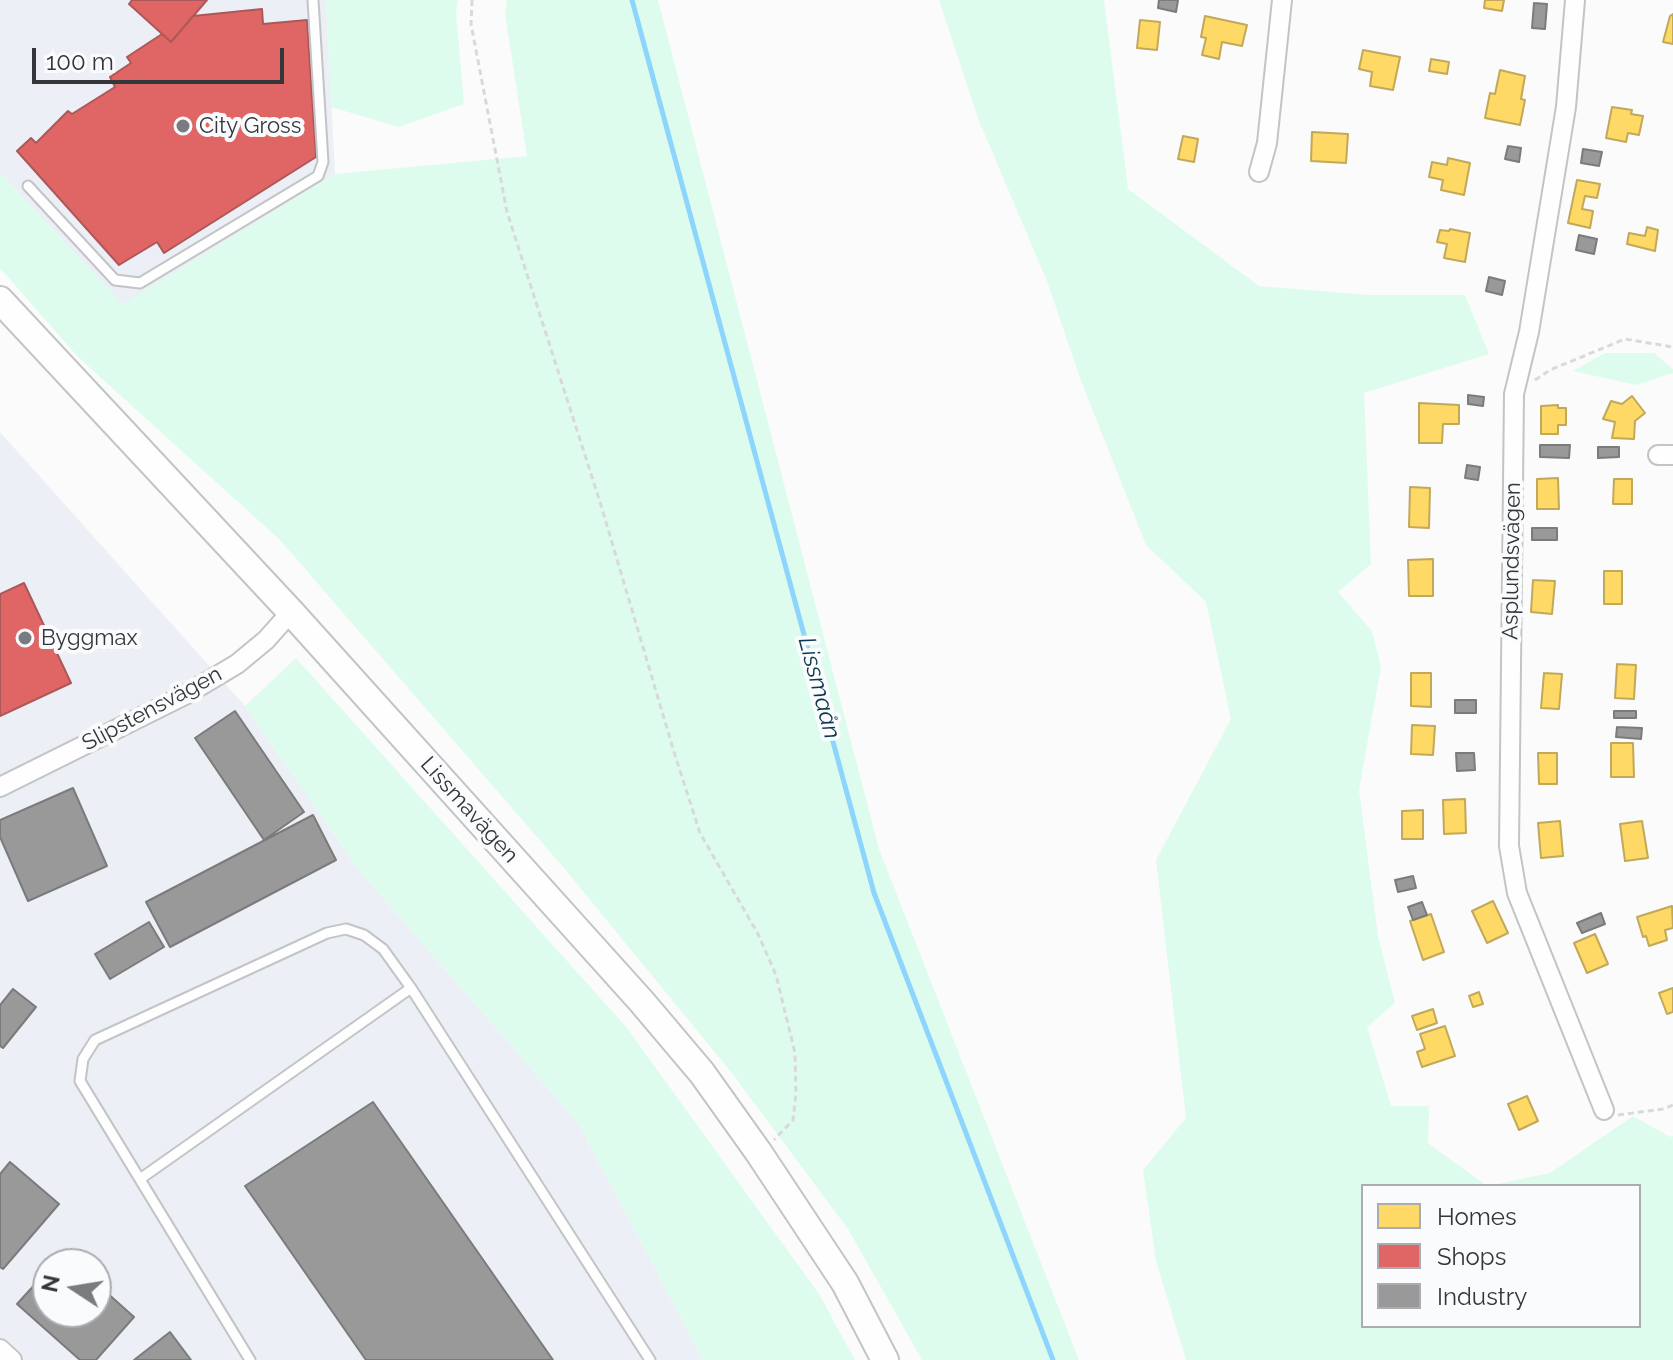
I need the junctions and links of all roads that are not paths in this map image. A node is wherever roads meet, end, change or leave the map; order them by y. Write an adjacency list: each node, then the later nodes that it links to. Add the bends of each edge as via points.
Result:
1 (313, 0): 5 (lane, via 323,162 318,176 140,283 115,280)
2 (1282, 0): 4 (street, via 1267,143)
3 (1575, 0): 10 (street, Asplundsvägen, via 1566,107 1514,394 1509,846 1517,893)
4 (1259, 172)
5 (28, 186)
6 (0, 300): 7 (street, Lissmavägen)
7 (291, 612): 8 (street, Slipstensvägen, via 237,664); 16 (street, Lissmavägen, via 702,1073 845,1283)
8 (0, 787)
9 (411, 988): 11 (lane); 11 (lane, via 383,949 346,929 327,933 95,1040 83,1059 80,1081); 15 (lane)
10 (1604, 1110)
11 (140, 1179): 14 (lane)
12 (0, 1349): 13 (street)
13 (12, 1360)
14 (250, 1360)
15 (650, 1360)
16 (885, 1360)

